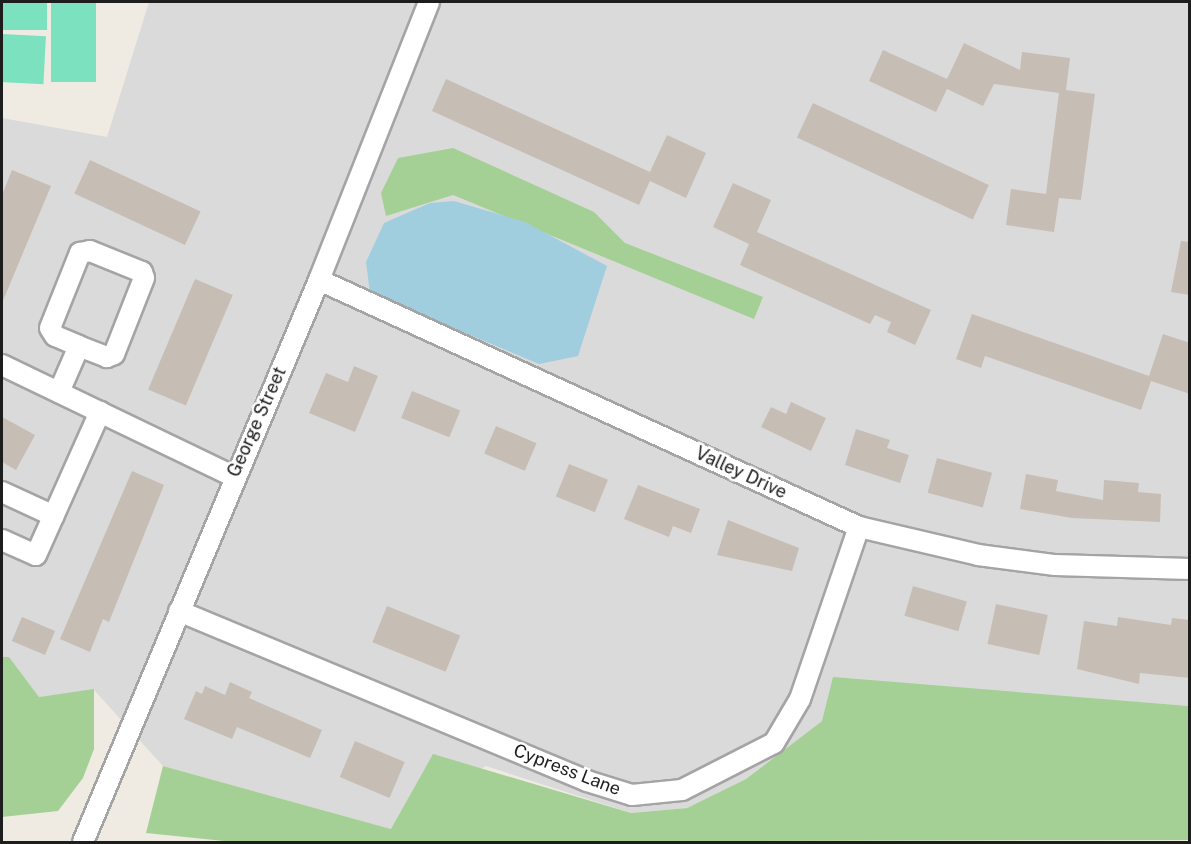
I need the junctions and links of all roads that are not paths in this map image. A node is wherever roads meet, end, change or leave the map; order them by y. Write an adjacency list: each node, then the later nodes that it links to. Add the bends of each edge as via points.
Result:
1 (429, 2): 2 (street, George Street)
2 (319, 280): 7 (street, George Street); 10 (street, Valley Drive)
3 (79, 346): 3 (street, via 55,336 50,328 80,253 90,251 142,272 144,279 114,354 107,357); 5 (street)
4 (2, 365): 5 (street)
5 (59, 392): 6 (street)
6 (100, 412): 7 (street); 9 (street)
7 (234, 476): 13 (street, George Street)
8 (2, 492): 9 (street)
9 (54, 516): 11 (street, via 36,555)
10 (859, 526): 12 (street, Valley Drive, via 978,555 1044,564); 13 (street, Cypress Lane, via 800,699 774,743 682,790 632,795 587,781)
11 (2, 540)
12 (1190, 569)
13 (179, 610): 14 (street, George Street)
14 (83, 843)

